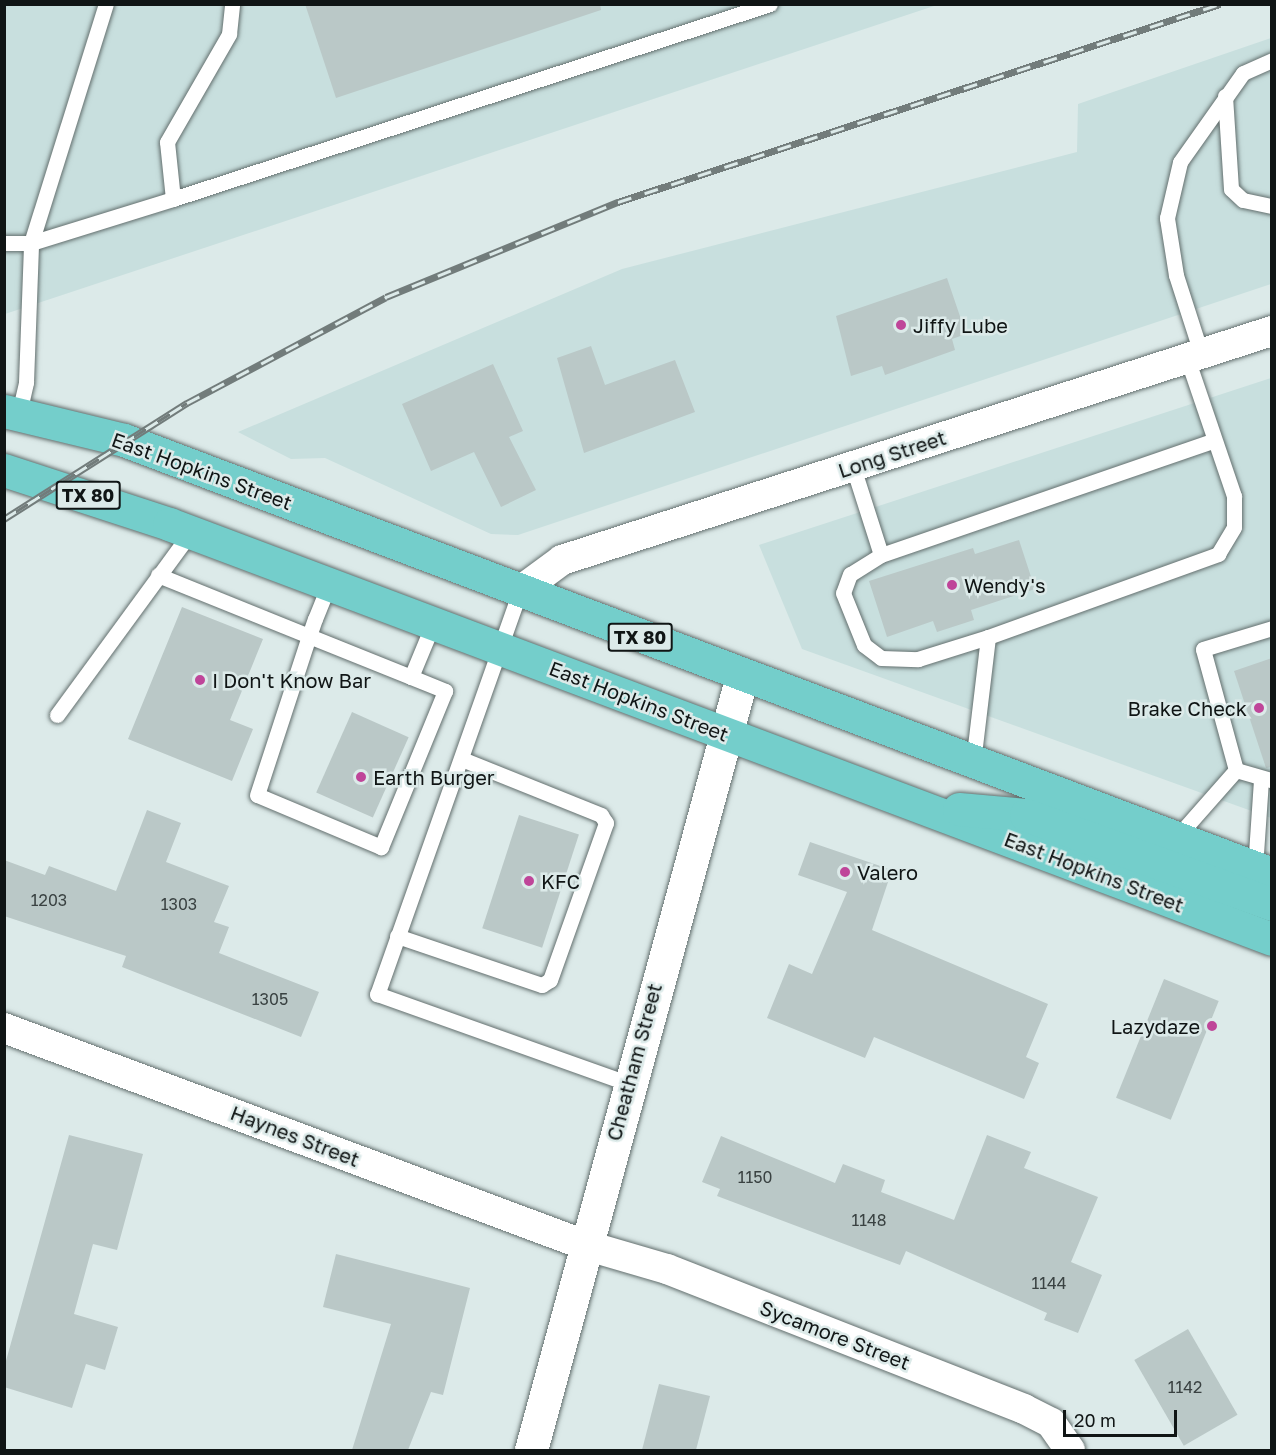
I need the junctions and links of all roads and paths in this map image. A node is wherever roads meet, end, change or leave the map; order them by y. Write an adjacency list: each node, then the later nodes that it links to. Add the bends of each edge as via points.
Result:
1 (106, 4): 9 (lane)
2 (232, 4): 6 (lane, via 229,34 167,142)
3 (770, 4): 6 (lane)
4 (1272, 60): 5 (lane, via 1243,73)
5 (1225, 96): 7 (lane, via 1231,189 1243,200); 11 (lane, via 1180,162 1167,218)
6 (173, 199): 9 (lane)
7 (1272, 206)
8 (4, 243): 9 (lane)
9 (31, 243): 12 (lane, via 26,382)
10 (1272, 332): 11 (street, Long Street)
11 (1194, 355): 13 (lane); 14 (street, Long Street)
12 (12, 412): 20 (main road, East Hopkins Street / TX 80, via 124,440)
13 (1212, 441): 17 (lane); 24 (lane, via 1234,496 1234,527 1218,554)
14 (853, 466): 17 (lane); 20 (street, Long Street, via 562,560)
15 (4, 470): 16 (main road, East Hopkins Street / TX 80)
16 (191, 532): 18 (lane); 19 (main road, East Hopkins Street / TX 80)
17 (881, 555): 24 (lane, via 850,574 843,594 864,645 881,658 918,659)
18 (158, 575): 23 (lane); 28 (lane)
19 (329, 584): 21 (main road, East Hopkins Street / TX 80); 23 (lane)
20 (520, 591): 25 (lane); 26 (main road, East Hopkins Street / TX 80)
21 (433, 624): 25 (main road, East Hopkins Street / TX 80); 27 (lane)
22 (1272, 628): 32 (lane, via 1203,649)
23 (309, 636): 27 (lane); 27 (lane, via 257,795 381,847 445,691)
24 (988, 637): 31 (lane)
25 (502, 649): 29 (main road, East Hopkins Street / TX 80); 30 (lane)
26 (742, 676): 29 (street, Cheatham Street); 31 (main road, East Hopkins Street / TX 80)
27 (411, 677)
28 (57, 715)
29 (726, 734): 34 (main road, East Hopkins Street / TX 80); 41 (street, Cheatham Street)
30 (462, 759): 38 (lane); 38 (lane, via 601,815 606,823 550,980 542,985)
31 (973, 762): 35 (main road, East Hopkins Street / TX 80)
32 (1236, 770): 33 (lane); 35 (lane)
33 (1266, 780): 36 (lane)
34 (918, 806): 37 (main road, via 1026,815); 39 (main road, East Hopkins Street / TX 80)
35 (1176, 838): 36 (main road, East Hopkins Street / TX 80)
36 (1263, 871)
37 (1272, 904)
38 (397, 936): 41 (lane, via 380,996)
39 (1272, 939)
40 (4, 1028): 42 (street, Haynes Street)
41 (627, 1083): 42 (street, Cheatham Street)
42 (585, 1245): 43 (street, Cheatham Street); 44 (street, Sycamore Street, via 667,1269 1024,1409 1051,1423)
43 (531, 1450)
44 (1070, 1450)

